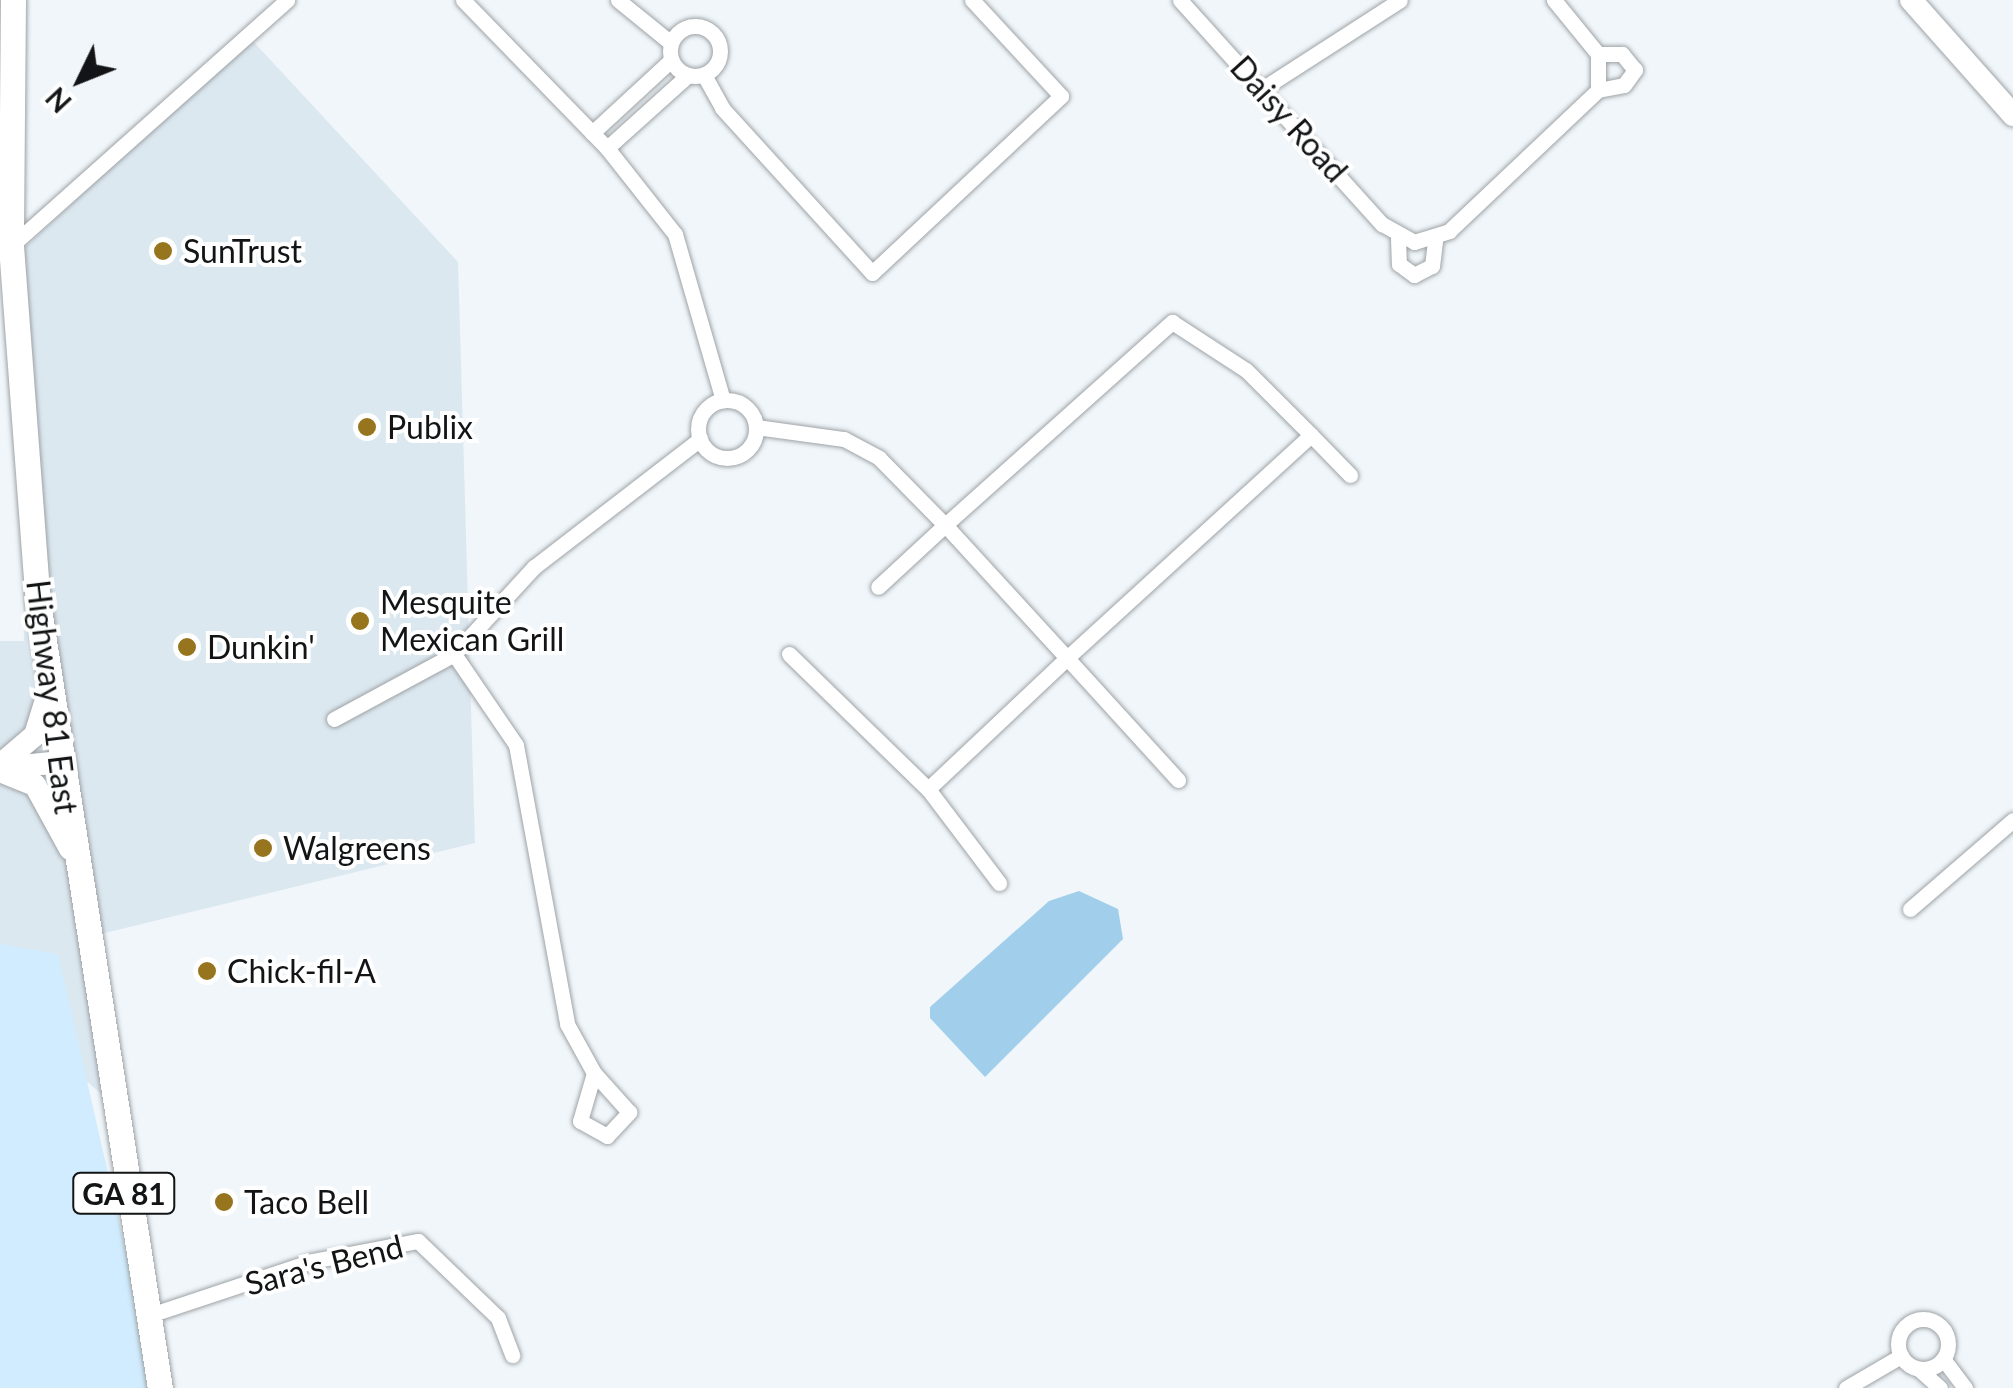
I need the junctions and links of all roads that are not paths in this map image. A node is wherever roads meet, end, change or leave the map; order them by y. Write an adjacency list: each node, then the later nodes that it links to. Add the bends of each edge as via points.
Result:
1 (13, 0): 21 (main road, Highway 81 East / GA 81)
2 (287, 0): 21 (street)
3 (464, 0): 17 (street)
4 (618, 0): 11 (street)
5 (972, 0): 13 (street, via 1061,96 872,273)
6 (1180, 0): 14 (street, Daisy Road)
7 (1400, 0): 10 (street)
8 (1554, 0): 12 (street, Daisy Road)
9 (1912, 0): 16 (street)
10 (1377, 5): 14 (street)
11 (671, 52): 13 (street); 13 (street, via 689,26 712,32 720,56); 17 (street)
12 (1598, 54): 15 (street); 15 (street, Daisy Road, via 1622,54 1634,70 1624,85)
13 (696, 75): 18 (street)
14 (1262, 89): 19 (street, Daisy Road)
15 (1598, 90): 20 (street, Daisy Road)
16 (2013, 115)
17 (592, 133): 18 (street)
18 (607, 148): 22 (street, via 675,234)
19 (1398, 238): 20 (street); 20 (street, Daisy Road, via 1400,266 1414,276 1432,266)
20 (1435, 240)
21 (11, 246): 32 (main road, Highway 81 East / GA 81)
22 (723, 400): 23 (street, via 744,405); 25 (street, via 702,414)
23 (756, 426): 25 (street, via 750,448 734,458 715,455); 27 (street, via 844,439 879,458)
24 (1311, 436): 26 (street); 27 (street, via 1246,370 1172,322); 31 (street)
25 (700, 438): 29 (street, via 534,566)
26 (1350, 476)
27 (945, 524): 28 (street); 31 (street)
28 (878, 587)
29 (454, 654): 33 (street); 42 (street, via 516,746 566,1024)
30 (789, 654): 37 (street)
31 (1067, 658): 36 (street); 37 (street)
32 (50, 686): 34 (main road, Highway 81 East / GA 81); 35 (street, via 35,735)
33 (334, 719)
34 (61, 762): 35 (street); 39 (main road, Highway 81 East / GA 81)
35 (0, 768): 39 (street, via 35,786)
36 (1178, 780)
37 (928, 788): 40 (street)
38 (2013, 820): 41 (street)
39 (72, 856): 43 (main road, Highway 81 East / GA 81)
40 (999, 883)
41 (1910, 909)
42 (594, 1074)
43 (144, 1317): 44 (street, Sara's Bend, via 312,1261 418,1241 498,1318); 48 (main road, Highway 81 East / GA 81)
44 (512, 1356)
45 (1901, 1356): 46 (street, via 1902,1331 1930,1320 1947,1336); 47 (street); 49 (street)
46 (1944, 1360): 47 (street); 51 (street)
47 (1920, 1370): 50 (street)
48 (160, 1388)
49 (1846, 1388)
50 (1940, 1388)
51 (1965, 1388)

